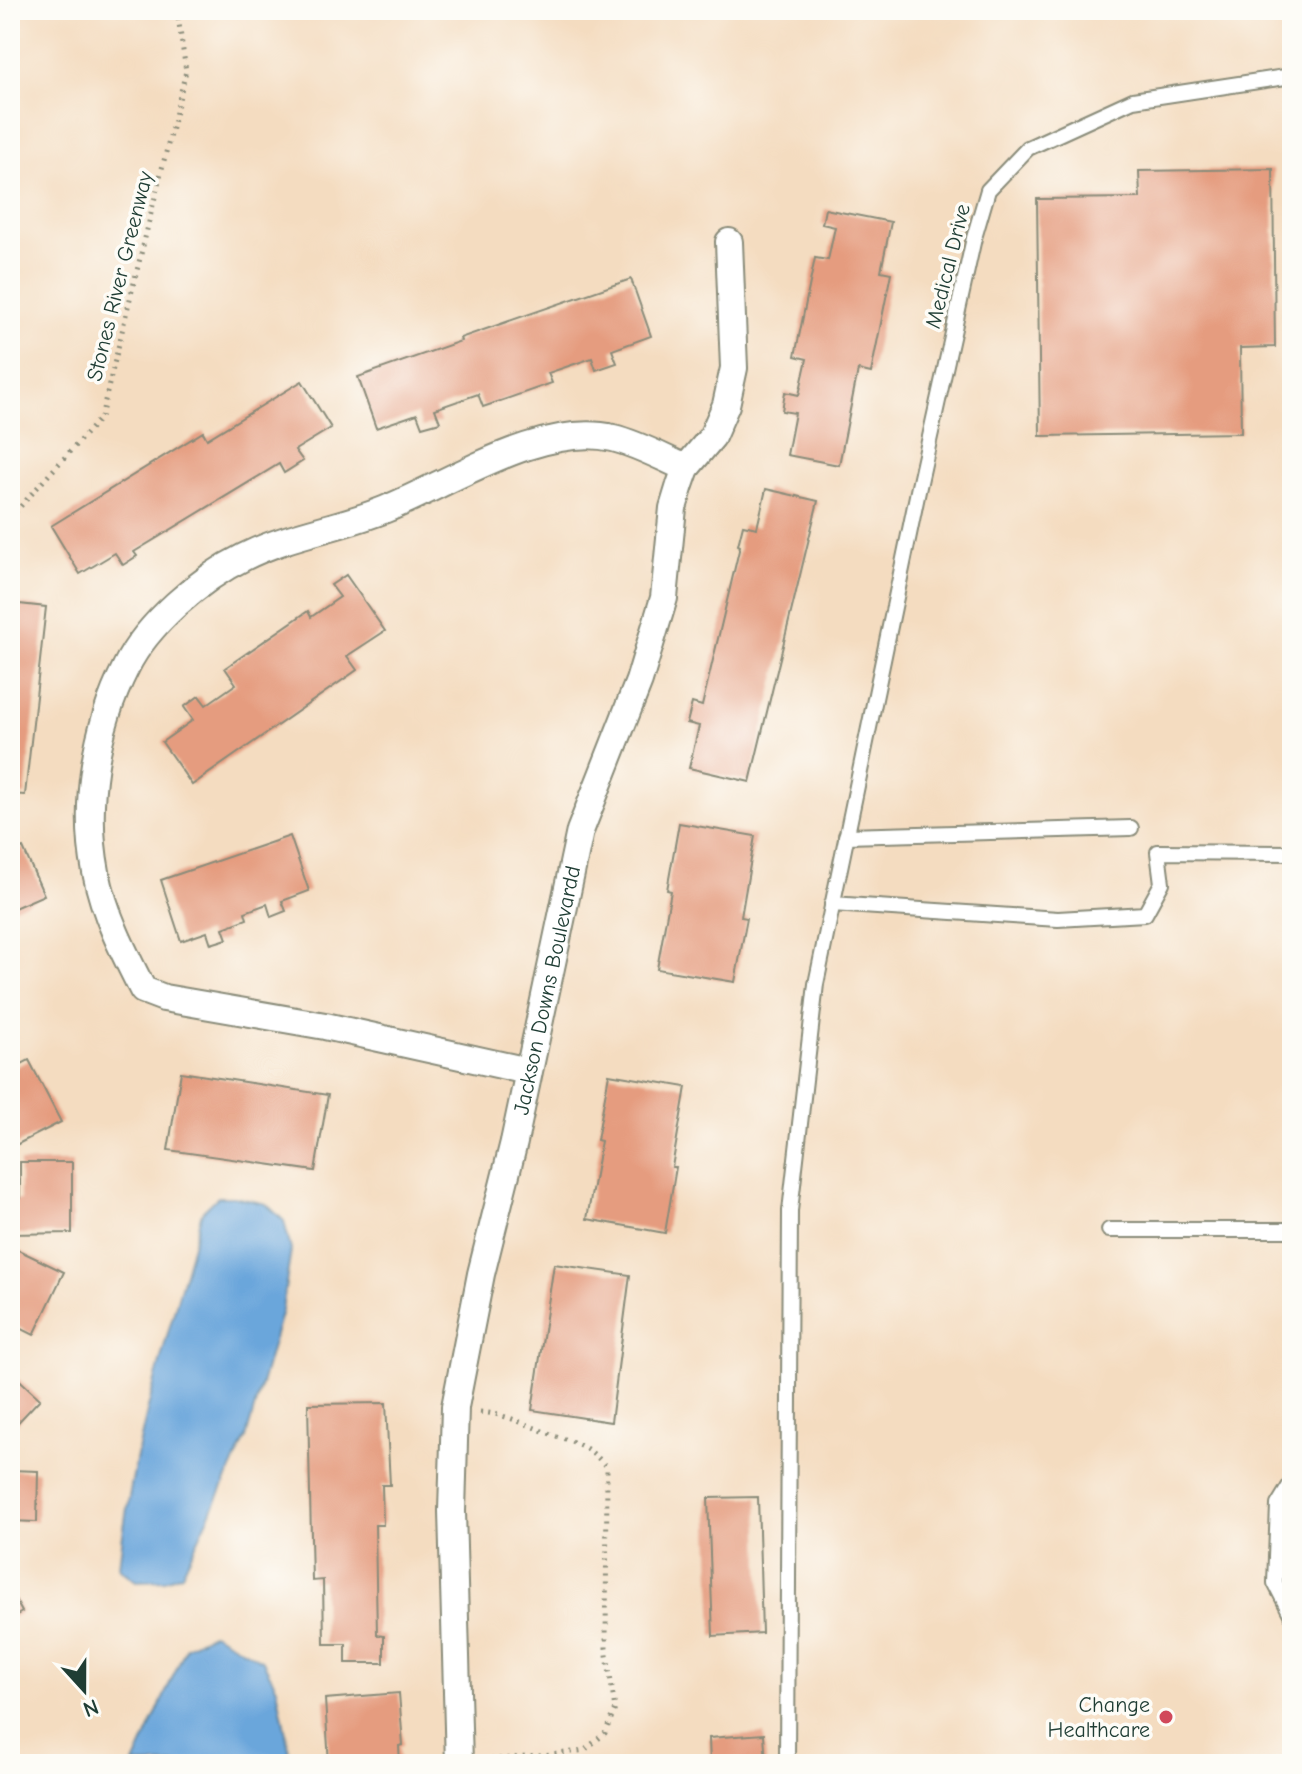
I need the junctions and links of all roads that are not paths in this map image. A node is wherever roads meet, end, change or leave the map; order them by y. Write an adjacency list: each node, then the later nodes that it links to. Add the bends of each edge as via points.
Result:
1 (1292, 76): 5 (lane, Medical Drive, via 1133,100 1028,148 988,190)
2 (729, 242): 3 (street, Jackson Downs Boulevardd, via 734,368 712,437)
3 (686, 468): 8 (street, Jackson Downs Boulevardd, via 673,508 664,598 639,681 580,831); 8 (street, via 612,438 567,437 468,469 356,521 242,557 196,587 157,624 127,664 105,718 90,808 96,872 143,990)
4 (1131, 828): 5 (lane)
5 (846, 836): 7 (lane, Medical Drive)
6 (1292, 853): 7 (lane, via 1158,852 1162,883 1145,914 1058,919)
7 (832, 904): 14 (lane, Medical Drive, via 816,984 790,1211)
8 (528, 1071): 13 (street, Jackson Downs Boulevardd, via 455,1411 452,1511)
9 (1109, 1230): 10 (lane)
10 (1292, 1230)
11 (1292, 1482): 12 (lane, via 1278,1505 1275,1583)
12 (1292, 1616)
13 (459, 1763)
14 (787, 1764)

